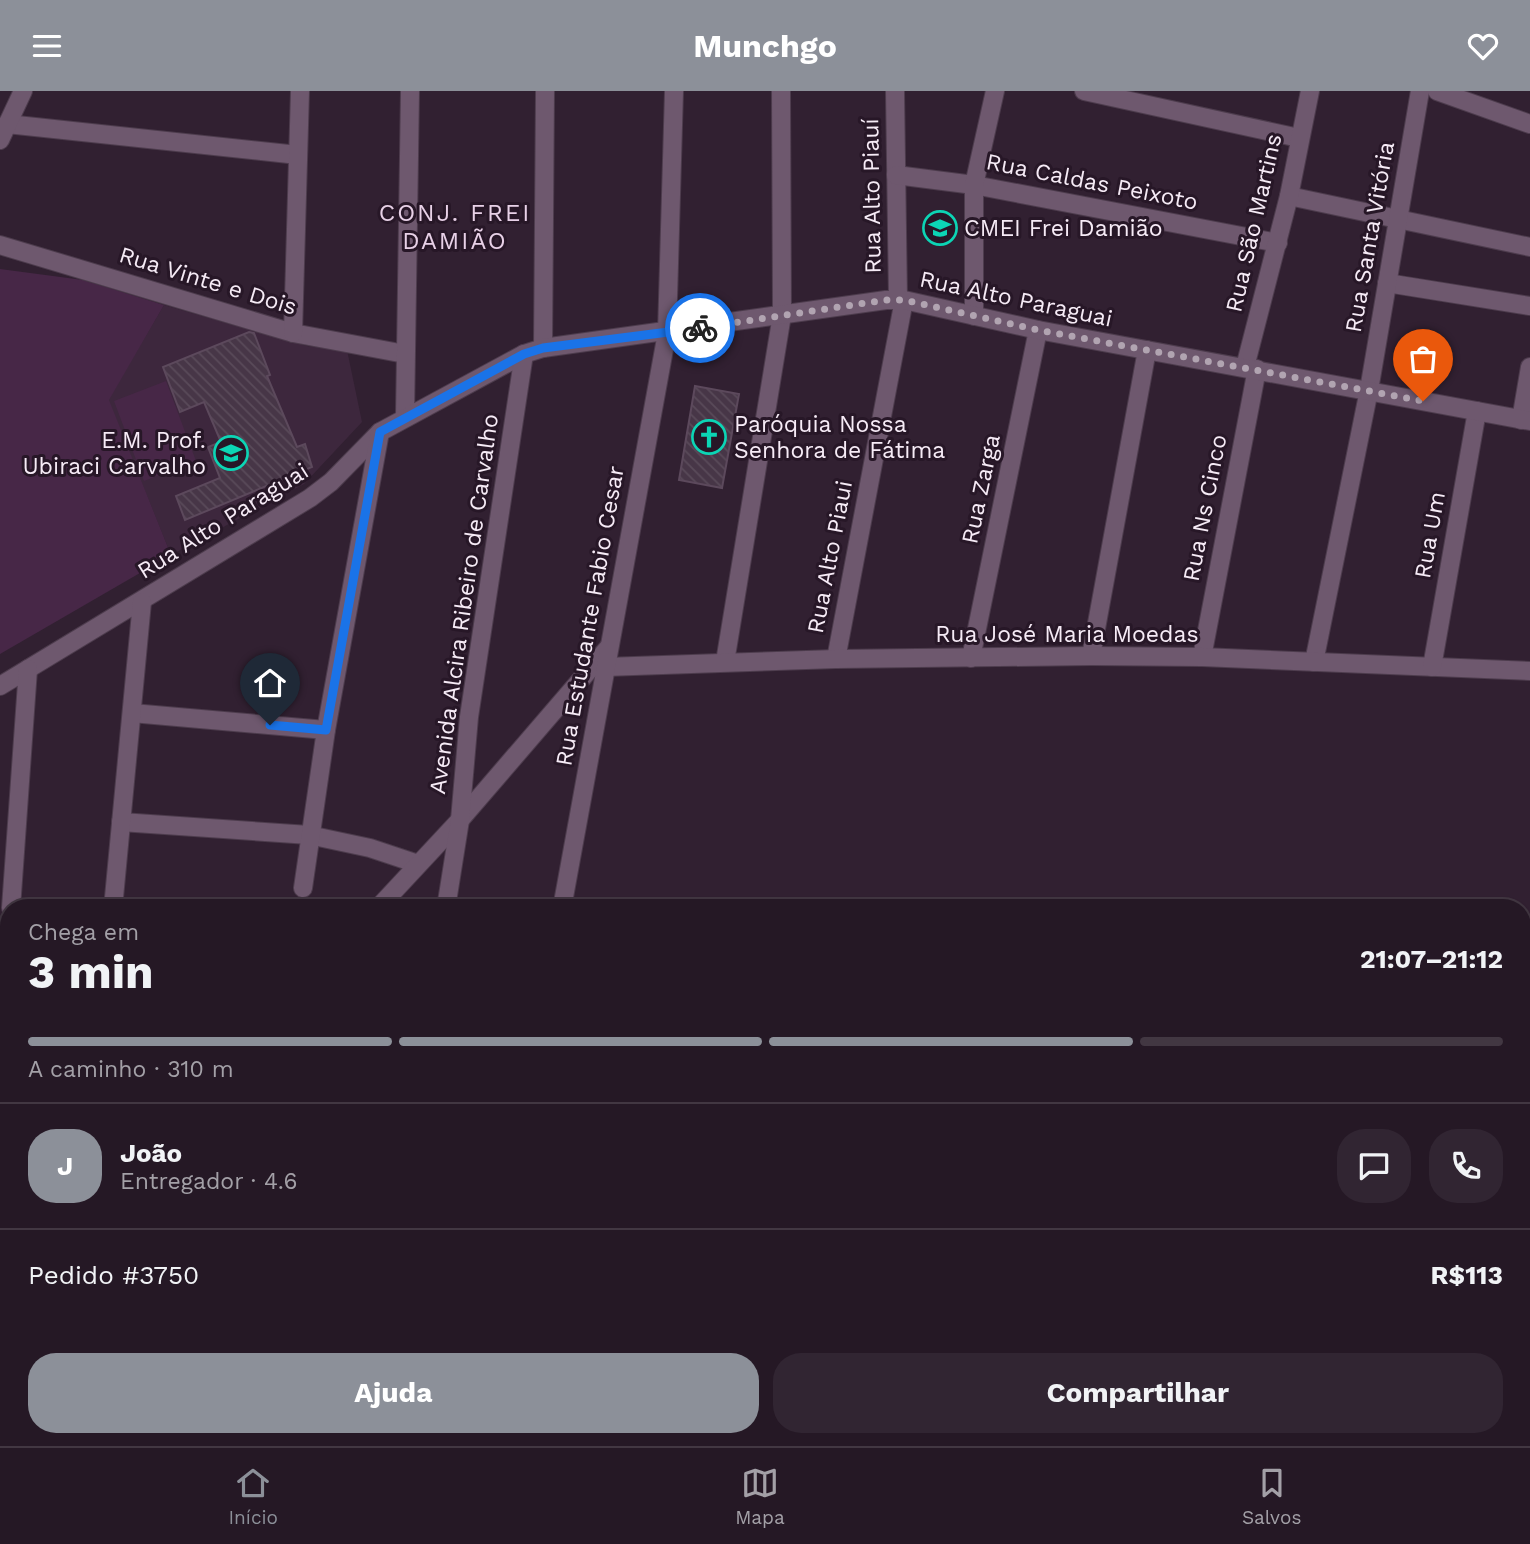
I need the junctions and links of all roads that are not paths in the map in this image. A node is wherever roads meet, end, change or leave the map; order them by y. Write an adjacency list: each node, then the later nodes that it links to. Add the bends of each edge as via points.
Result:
1 (23, 91): 14 (street)
2 (300, 91): 16 (street)
3 (410, 91): 34 (street)
4 (545, 91): 32 (street)
5 (674, 91): 31 (street, Rua Estudante Fabio Cesar)
6 (781, 91): 27 (street)
7 (895, 91): 17 (street, Rua Alto Piauí)
8 (995, 91): 18 (street)
9 (1084, 91): 15 (street)
10 (1310, 91): 15 (street, Rua São Martins)
11 (1420, 91): 20 (street, Rua Santa Vitória)
12 (1437, 91): 13 (street)
13 (1530, 124)
14 (4, 132): 16 (street)
15 (1299, 138): 19 (street, Rua São Martins)
16 (298, 155): 30 (street)
17 (896, 175): 18 (street, Rua Caldas Peixoto); 25 (street, Rua Alto Piauí)
18 (974, 184): 21 (street, Rua Caldas Peixoto); 28 (street)
19 (1289, 196): 20 (street); 21 (street, Rua São Martins)
20 (1398, 218): 23 (street); 24 (street, Rua Santa Vitória)
21 (1278, 243): 37 (street, Rua São Martins)
22 (0, 245): 30 (street, Rua Vinte e Dois)
23 (1530, 247)
24 (1387, 283): 26 (street); 38 (street, Rua Santa Vitória)
25 (901, 300): 27 (street, Rua Alto Paraguai); 28 (street, Rua Alto Paraguai); 48 (street, Rua Alto Piaui)
26 (1530, 306)
27 (782, 315): 31 (street, Rua Alto Paraguai); 49 (street)
28 (974, 316): 29 (street, Rua Alto Paraguai)
29 (1038, 330): 33 (street, Rua Alto Paraguai); 47 (street, Rua Zarga)
30 (293, 333): 34 (street, Rua Vinte e Dois)
31 (667, 333): 32 (street, Rua Alto Paraguai); 44 (street, Rua Estudante Fabio Cesar)
32 (543, 348): 35 (street, Rua Alto Paraguai)
33 (1147, 350): 37 (street, Rua Alto Paraguai); 45 (street)
34 (405, 354): 40 (street)
35 (524, 354): 40 (street, Rua Alto Paraguai); 58 (street, Avenida Alcira Ribeiro de Carvalho, via 469,716)
36 (1530, 367): 41 (street)
37 (1251, 368): 38 (street, Rua Alto Paraguai); 46 (street, Rua Ns Cinco)
38 (1369, 390): 39 (street, Rua Alto Paraguai); 50 (street, Rua Santa Vitória)
39 (1477, 411): 41 (street, Rua Alto Paraguai); 52 (street, Rua Um)
40 (405, 417): 42 (street, Rua Alto Paraguai)
41 (1525, 420)
42 (380, 432): 43 (street, Rua Alto Paraguai, via 310,498); 57 (street)
43 (142, 602): 53 (street, Rua Alto Paraguai); 56 (street)
44 (608, 648): 51 (street, Rua Estudante Fabio Cesar); 58 (street)
45 (1091, 656): 46 (street, Rua José Maria Moedas); 47 (street, Rua José Maria Moedas)
46 (1202, 657): 50 (street, Rua José Maria Moedas)
47 (971, 658): 48 (street, Rua José Maria Moedas)
48 (836, 659): 49 (street, Rua José Maria Moedas)
49 (725, 662): 51 (street, Rua José Maria Moedas)
50 (1314, 662): 52 (street, Rua José Maria Moedas)
51 (605, 667): 67 (street, Rua Estudante Fabio Cesar)
52 (1432, 667): 54 (street, Rua José Maria Moedas)
53 (27, 669): 55 (street, Rua Alto Paraguai); 63 (street)
54 (1530, 671)
55 (0, 686)
56 (132, 713): 57 (street); 59 (street)
57 (326, 730): 60 (street)
58 (460, 820): 61 (street); 66 (street, Avenida Alcira Ribeiro de Carvalho)
59 (121, 823): 60 (street); 64 (street)
60 (309, 835): 61 (street); 62 (street)
61 (418, 864): 65 (street)
62 (303, 888)
63 (12, 899)
64 (114, 899)
65 (386, 899)
66 (447, 899)
67 (564, 899)

